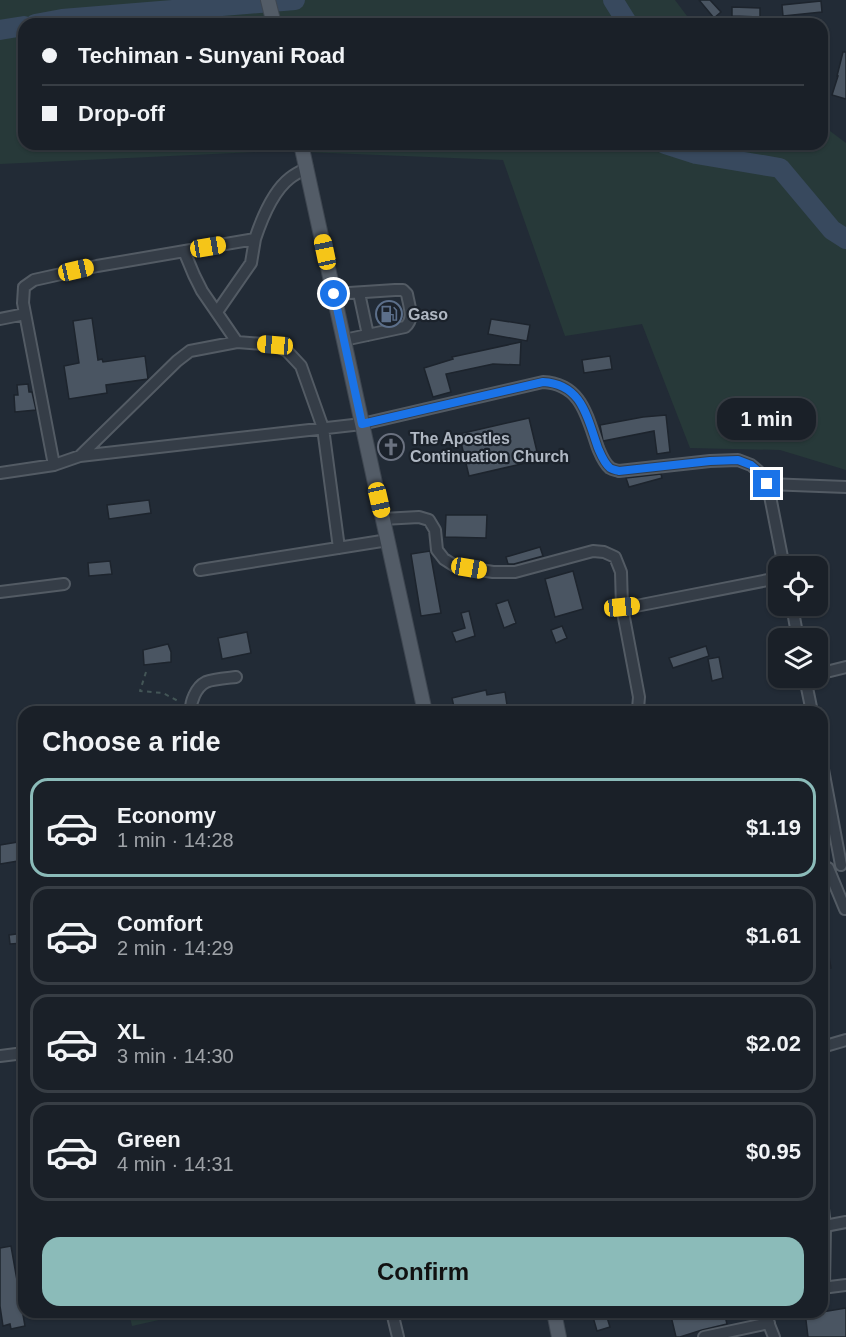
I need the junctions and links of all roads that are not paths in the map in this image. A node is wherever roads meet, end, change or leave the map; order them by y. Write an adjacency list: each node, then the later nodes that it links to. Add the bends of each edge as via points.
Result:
1 (268, 0): 2 (main road)
2 (272, 18)
3 (302, 150): 4 (main road)
4 (307, 168): 5 (street, via 289,178 276,194); 8 (main road)
5 (255, 238): 6 (street); 9 (street, via 251,263)
6 (184, 251): 9 (street, via 202,291); 10 (street, via 34,280 24,287)
7 (359, 293): 8 (street); 12 (street); 12 (street, via 403,290 407,294 409,323)
8 (334, 294): 13 (main road)
9 (217, 312): 14 (street)
10 (24, 314): 11 (street); 18 (street)
11 (0, 319)
12 (368, 335): 13 (street)
13 (344, 340): 15 (main road)
14 (237, 342): 16 (street, via 275,345 287,351 301,366); 17 (street, via 190,351)
15 (362, 424): 16 (street); 20 (street, via 555,382 581,401 602,458 610,468 619,471 738,460 751,465); 22 (main road)
16 (323, 428): 17 (street); 24 (street)
17 (80, 456): 18 (street)
18 (54, 465): 19 (street)
19 (0, 473)
20 (767, 484): 21 (street); 25 (street)
21 (846, 487)
22 (383, 519): 23 (main road); 30 (street, via 429,520 435,530 437,550 444,559 454,566 492,572 515,572 593,551 604,552 615,557 621,572)
23 (388, 540): 24 (street); 36 (main road)
24 (339, 548): 26 (street)
25 (782, 556)
26 (200, 570)
27 (768, 580): 30 (street)
28 (64, 584): 29 (street)
29 (0, 592)
30 (622, 607): 37 (street)
31 (846, 667): 32 (street)
32 (828, 672)
33 (236, 677): 35 (street, via 205,682 196,692)
34 (807, 688): 38 (street)
35 (192, 706)
36 (424, 706)
37 (638, 706)
38 (811, 706)
39 (828, 793): 40 (street)
40 (844, 864): 41 (street)
41 (828, 868)
42 (828, 875): 43 (street)
43 (846, 909)
44 (846, 1040): 45 (street)
45 (828, 1045)
46 (18, 1054): 47 (street)
47 (0, 1056)
48 (846, 1222): 49 (street)
49 (828, 1225)
50 (846, 1285): 51 (street)
51 (828, 1287)
52 (393, 1318): 55 (street)
53 (555, 1318): 56 (main road)
54 (767, 1318): 57 (street); 58 (street)
55 (398, 1337)
56 (559, 1337)
57 (704, 1337)
58 (774, 1337)

